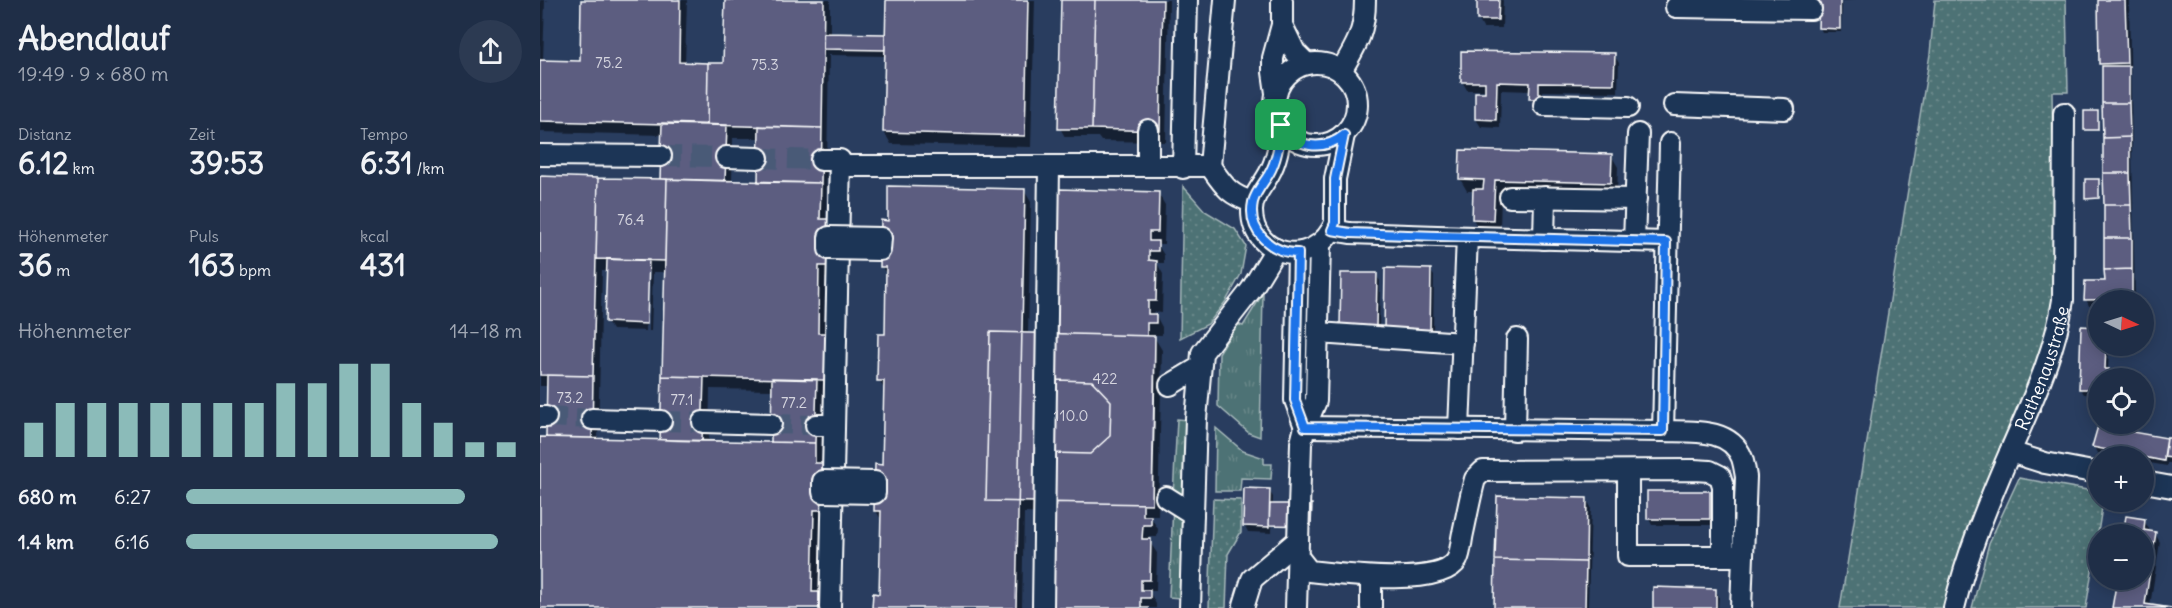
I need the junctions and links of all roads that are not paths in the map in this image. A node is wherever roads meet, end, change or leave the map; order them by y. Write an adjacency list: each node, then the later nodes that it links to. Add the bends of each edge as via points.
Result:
1 (1187, 0): 28 (street)
2 (1225, 0): 26 (street)
3 (1282, 0): 7 (street)
4 (1365, 0): 9 (street, via 1359,41)
5 (1676, 7): 6 (street)
6 (1811, 9)
7 (1282, 25): 8 (street, via 1294,52); 10 (street, via 1274,58)
8 (1307, 64): 9 (street, via 1326,64); 10 (street, via 1288,74)
9 (1341, 71): 19 (street, via 1352,83 1357,98 1355,118)
10 (1276, 93): 16 (street, via 1275,112)
11 (1544, 105): 13 (street)
12 (1674, 105): 14 (street)
13 (1628, 106)
14 (1784, 108)
15 (2064, 113): 53 (street, Rathenaustraße, via 2062,307 2051,351)
16 (1281, 125): 19 (street, via 1293,139 1310,145 1330,143); 32 (street, via 1275,161)
17 (1148, 130): 25 (street)
18 (1638, 134): 31 (street)
19 (1344, 135): 33 (street, via 1337,165 1335,223)
20 (1670, 143): 37 (street)
21 (540, 156): 22 (street)
22 (661, 156)
23 (726, 157): 24 (street)
24 (758, 158)
25 (1148, 166): 27 (street); 28 (street)
26 (1210, 166): 28 (street); 32 (street, via 1228,191)
27 (1049, 167): 64 (street, via 831,163 825,425); 65 (street)
28 (1183, 168)
29 (1510, 197): 30 (street)
30 (1545, 198): 31 (street); 35 (street)
31 (1636, 199): 36 (street)
32 (1253, 202): 38 (street, via 1255,228)
33 (1326, 237): 34 (street, via 1350,233); 39 (street, via 1311,250); 40 (street)
34 (1467, 237): 35 (street); 42 (street)
35 (1544, 239): 36 (street)
36 (1634, 241): 37 (street)
37 (1666, 242): 52 (street)
38 (1276, 249): 39 (street); 43 (street, via 1251,290 1202,353)
39 (1298, 253): 49 (street, via 1295,400)
40 (1318, 333): 42 (street); 49 (street, via 1316,401)
41 (1517, 339): 51 (street)
42 (1463, 343): 50 (street)
43 (1200, 367): 44 (street); 59 (street)
44 (1170, 385)
45 (592, 419): 46 (street)
46 (661, 421)
47 (703, 422): 48 (street)
48 (771, 424)
49 (1305, 427): 50 (street); 60 (street, via 1300,450)
50 (1459, 429): 51 (street)
51 (1515, 430): 52 (street)
52 (1663, 431): 61 (street, via 1710,433 1724,438 1742,458 1746,477)
53 (2010, 452): 55 (street); 70 (street, Rathenaustraße, via 1969,554)
54 (1628, 471): 61 (street, via 1694,470 1720,476); 61 (street, via 1628,556); 62 (street, via 1483,471 1475,478 1454,564 1444,571)
55 (2088, 471)
56 (2154, 484): 57 (street)
57 (2172, 487)
58 (1166, 497): 59 (street)
59 (1193, 513): 66 (street)
60 (1298, 549): 62 (street, via 1309,570); 63 (street, via 1252,579); 67 (street)
61 (1733, 556): 69 (street)
62 (1371, 577): 68 (street)
63 (1244, 605)
64 (830, 608)
65 (1043, 608)
66 (1190, 608)
67 (1296, 608)
68 (1371, 608)
69 (1742, 608)
70 (1954, 608)

